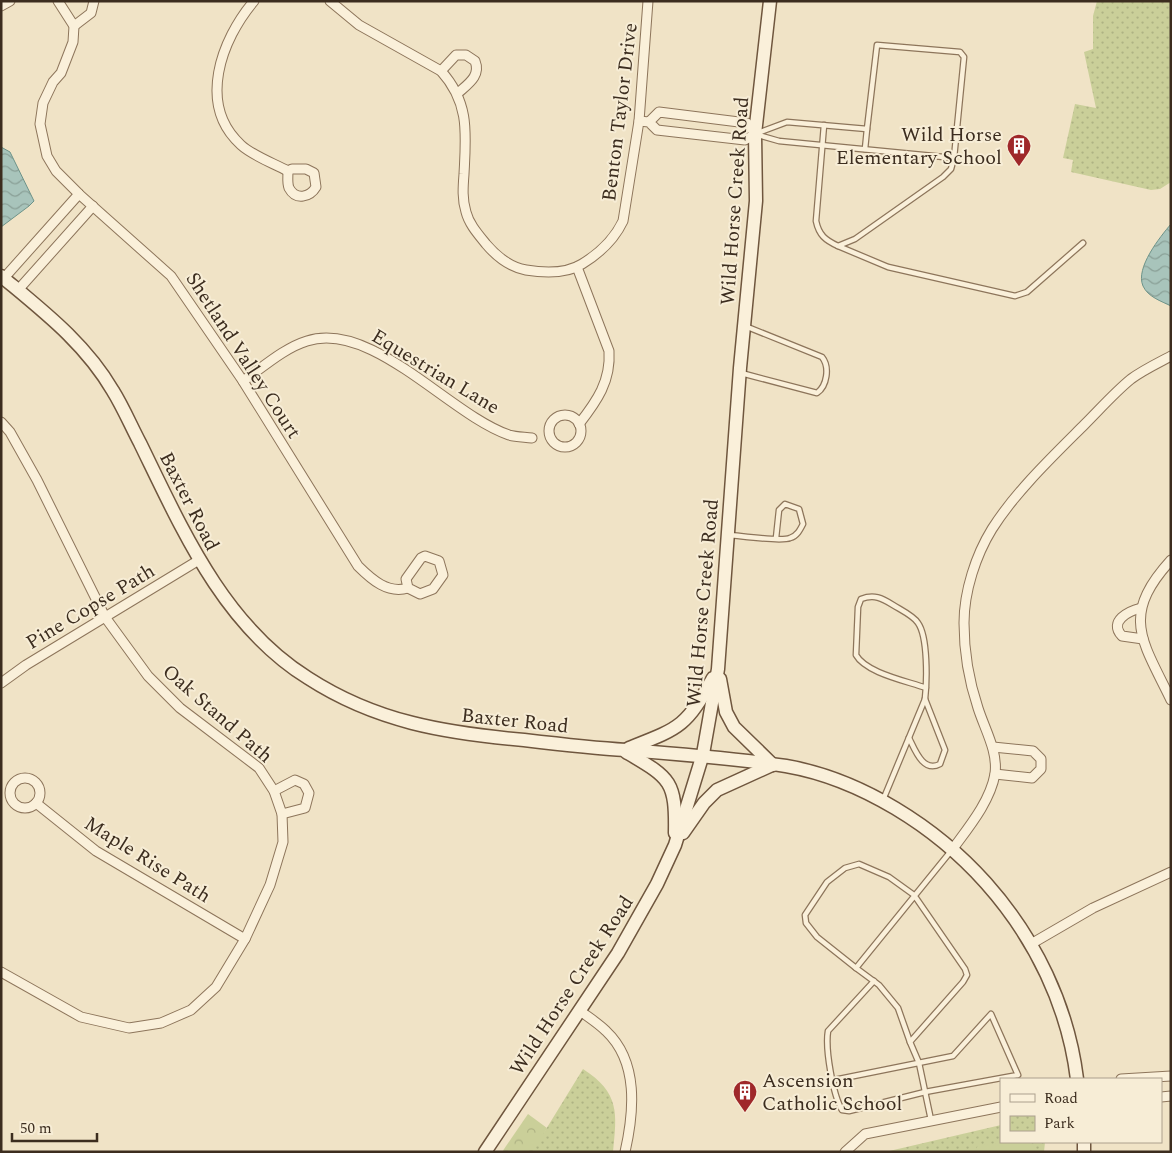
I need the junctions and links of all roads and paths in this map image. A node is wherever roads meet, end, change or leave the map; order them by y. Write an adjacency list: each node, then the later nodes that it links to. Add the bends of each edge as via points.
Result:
1 (10, 1): 8 (street)
2 (94, 1): 9 (street, via 91,13)
3 (254, 1): 20 (street, via 231,35 222,60 215,88 219,112 242,146)
4 (330, 1): 10 (street, Benton Taylor Drive, via 359,25)
5 (648, 1): 12 (street, Benton Taylor Drive)
6 (770, 1): 16 (main road, Wild Horse Creek Road)
7 (61, 2): 9 (street)
8 (1, 6)
9 (74, 26): 21 (street, Shetland Valley Court, via 70,52 43,103 40,124 47,156 56,171)
10 (441, 71): 11 (street, Benton Taylor Drive); 11 (street, via 456,56 466,55 475,61 475,76)
11 (458, 93): 25 (street, Benton Taylor Drive, via 466,136 463,198 466,213 479,236 494,254 519,268 544,272)
12 (639, 121): 13 (street); 25 (street, Benton Taylor Drive, via 623,221 607,245)
13 (649, 122): 16 (street, via 657,130 666,132 745,140); 16 (street, via 659,112 747,123)
14 (824, 125): 15 (lane); 16 (lane, via 787,122); 17 (lane)
15 (867, 128): 18 (lane); 19 (lane, via 877,45 960,52 964,57)
16 (755, 134): 17 (lane, via 779,142); 28 (main road, Wild Horse Creek Road, via 756,201)
17 (822, 145): 18 (lane); 24 (lane, via 816,221 824,239)
18 (865, 149): 19 (lane)
19 (954, 158): 24 (lane, via 951,169 943,177 855,240)
20 (288, 171)
21 (79, 194): 22 (street, Shetland Valley Court); 26 (street)
22 (93, 206): 27 (street); 31 (street, Shetland Valley Court, via 171,276)
23 (1083, 243): 24 (lane, via 1027,292 1015,296 888,267)
24 (838, 246)
25 (577, 267): 33 (street, via 609,350 610,364 605,388)
26 (3, 277): 27 (main road, Baxter Road)
27 (18, 290): 37 (main road, Baxter Road, via 68,332 113,390)
28 (744, 326): 30 (main road, Wild Horse Creek Road); 30 (lane, via 822,357 826,362 826,380 817,393)
29 (1171, 356): 49 (street, via 1132,378 1052,456 1010,504 976,562 964,620 966,654 976,701)
30 (740, 372): 35 (main road, Wild Horse Creek Road)
31 (243, 381): 34 (street, Equestrian Lane, via 307,341 328,338 351,341 376,351 505,433 534,438); 39 (street, Shetland Valley Court, via 358,566 384,586 399,591)
32 (1, 422): 41 (street, Oak Stand Path, via 37,480)
33 (579, 424): 34 (street, via 572,418 558,417 551,424); 34 (street, via 579,439 572,446 558,445)
34 (550, 436)
35 (729, 534): 36 (lane); 43 (main road, Wild Horse Creek Road)
36 (776, 538): 36 (lane, via 788,539 800,530 803,524 799,509 785,504 779,510)
37 (199, 560): 41 (street, Pine Copse Path); 50 (main road, Baxter Road, via 217,587 261,639 303,675 362,707 459,734)
38 (1171, 560): 40 (street, via 1145,595)
39 (408, 588): 39 (street, Shetland Valley Court, via 420,594 433,589 443,575 439,561 430,556 421,558 406,578)
40 (1141, 608): 42 (street); 42 (street, via 1126,612 1118,626 1122,636)
41 (105, 617): 44 (street, Pine Copse Path); 54 (street, Oak Stand Path, via 154,682 180,708 253,763)
42 (1143, 639): 47 (street)
43 (718, 669): 50 (main road, via 696,709 684,722 672,731); 51 (main road, Wild Horse Creek Road); 52 (main road, via 726,712 734,727)
44 (1, 683)
45 (926, 688): 45 (lane, via 922,630 917,621 876,597 861,599 856,655 859,660 868,668); 46 (lane)
46 (925, 698): 48 (lane); 48 (lane, via 945,750 940,764 924,763)
47 (1171, 700)
48 (909, 738): 55 (lane)
49 (993, 746): 53 (street); 53 (street, via 1033,751 1041,759 1041,769 1032,778)
50 (624, 750): 51 (main road, Baxter Road); 58 (main road, via 661,772 670,785 676,800)
51 (703, 754): 52 (main road, Baxter Road); 58 (main road, Wild Horse Creek Road)
52 (772, 765): 55 (main road, Baxter Road, via 835,780); 58 (main road, via 717,790)
53 (994, 774): 59 (street, via 987,797)
54 (274, 791): 57 (street, Oak Stand Path); 57 (street, via 294,780 304,784 310,793 305,808)
55 (882, 802): 59 (main road, Baxter Road, via 928,830)
56 (36, 803): 62 (street, Maple Rise Path, via 96,851)
57 (282, 814): 62 (street, Oak Stand Path, via 283,842 278,862)
58 (675, 845): 67 (main road, Wild Horse Creek Road, via 638,920)
59 (952, 850): 61 (lane); 63 (main road, Baxter Road, via 1000,900)
60 (1171, 872): 63 (street, via 1093,908)
61 (914, 895): 64 (lane); 64 (lane, via 889,877 859,864 845,868 827,882 810,905 806,923 817,937); 68 (lane, via 967,975)
62 (245, 939): 65 (street, Oak Stand Path, via 216,988 191,1010 161,1023 129,1028 81,1017)
63 (1031, 944): 73 (main road, Baxter Road, via 1064,1018)
64 (856, 968): 66 (lane)
65 (1, 972)
66 (874, 981): 68 (lane, via 898,1008); 75 (lane, via 828,1031 828,1056)
67 (579, 1010): 79 (main road, Wild Horse Creek Road); 80 (street, via 607,1031 627,1062 631,1077)
68 (910, 1042): 69 (lane)
69 (919, 1063): 72 (lane, via 953,1056 991,1014 1018,1075); 75 (lane); 76 (lane)
70 (1171, 1076): 74 (street)
71 (1000, 1078): 76 (lane)
72 (1002, 1078)
73 (1077, 1078)
74 (1138, 1078)
75 (834, 1080): 76 (lane, via 838,1103 842,1110 849,1111)
76 (925, 1092): 78 (lane)
77 (1000, 1107): 78 (street)
78 (931, 1120): 81 (street, via 865,1134)
79 (486, 1152)
80 (625, 1152)
81 (845, 1152)

